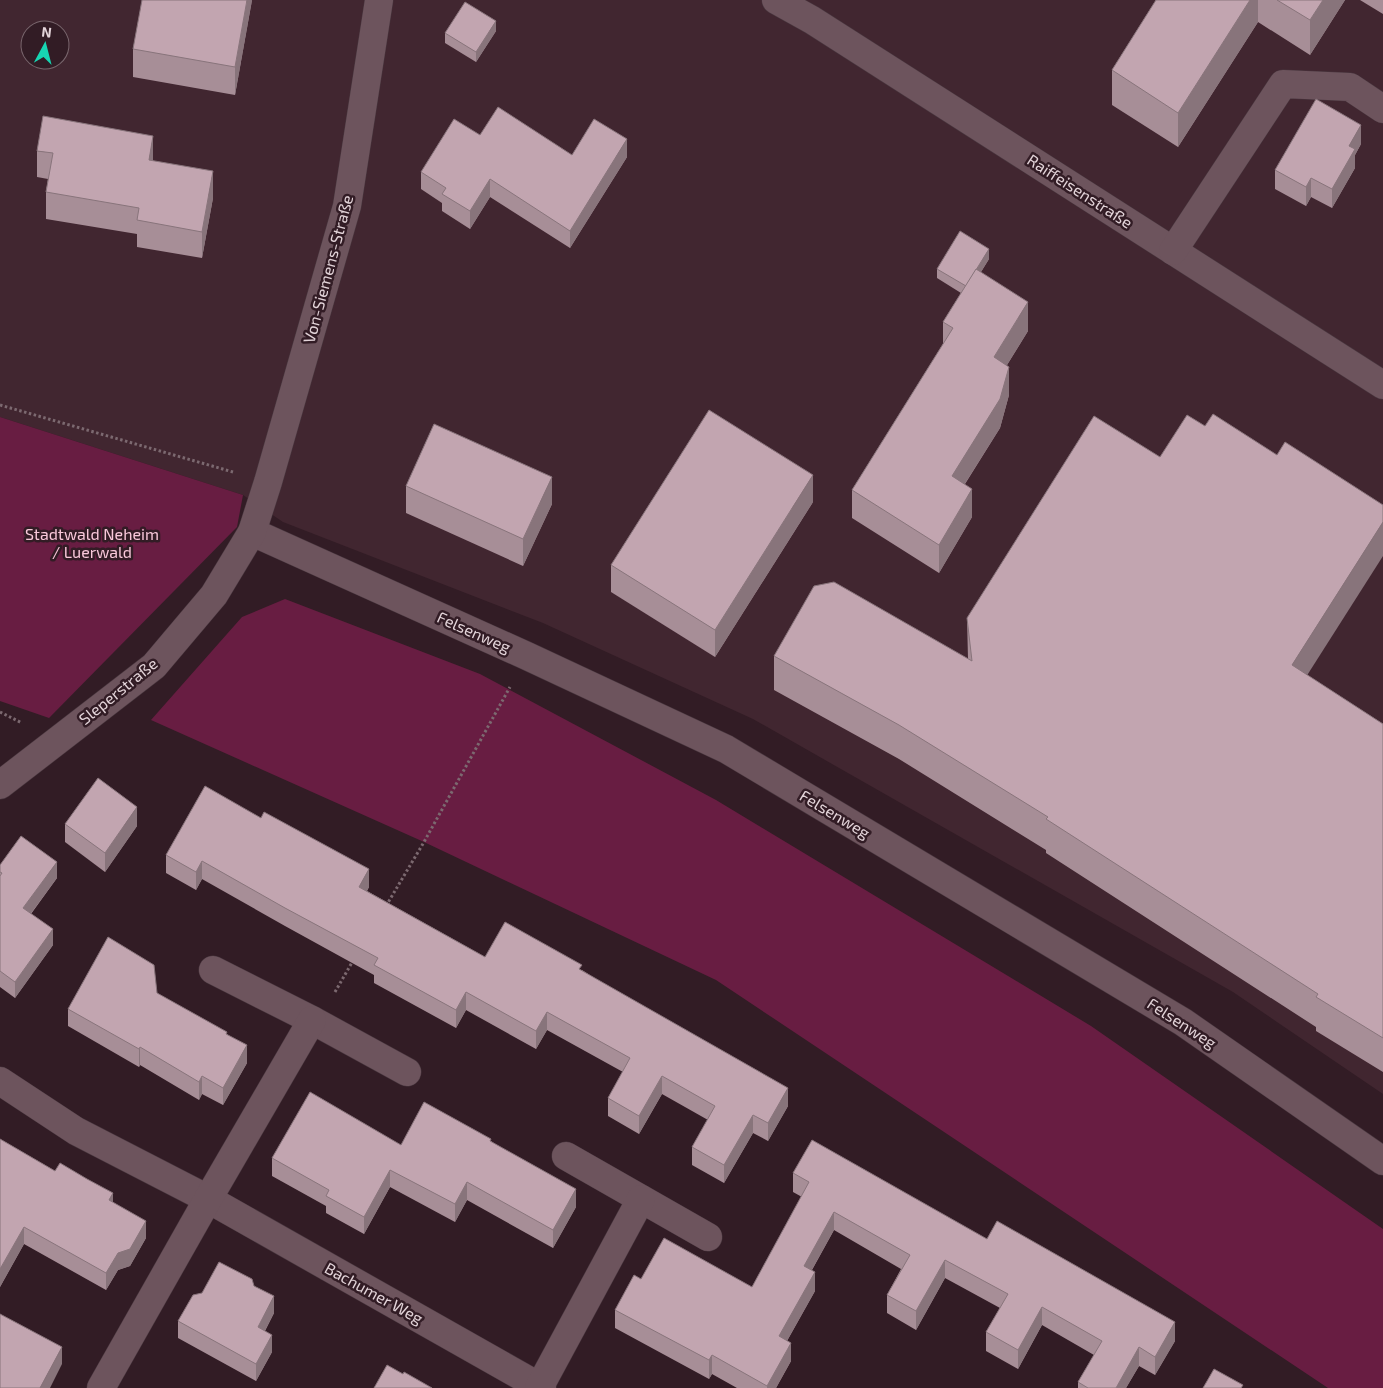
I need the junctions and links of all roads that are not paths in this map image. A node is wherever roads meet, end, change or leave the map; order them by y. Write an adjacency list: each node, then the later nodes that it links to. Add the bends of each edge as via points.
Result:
1 (379, 0): 6 (street, Von-Siemens-Straße, via 347,206)
2 (776, 0): 4 (street, Raiffeisenstraße)
3 (1383, 109): 4 (street, via 1350,87 1283,84)
4 (1173, 251): 5 (street, Raiffeisenstraße)
5 (1383, 384)
6 (252, 532): 7 (street, Sleperstraße, via 214,595 154,666); 13 (street, Felsenweg, via 734,754 1183,1022)
7 (0, 785)
8 (213, 970): 9 (street)
9 (314, 1022): 10 (street); 14 (street)
10 (407, 1072)
11 (0, 1080): 14 (street, Bachumer Weg, via 76,1131)
12 (566, 1156): 15 (street)
13 (1383, 1161)
14 (208, 1199): 17 (street, Bachumer Weg); 18 (street)
15 (641, 1199): 16 (street); 17 (street, Bachumer Weg)
16 (708, 1237)
17 (540, 1387)
18 (101, 1388)

